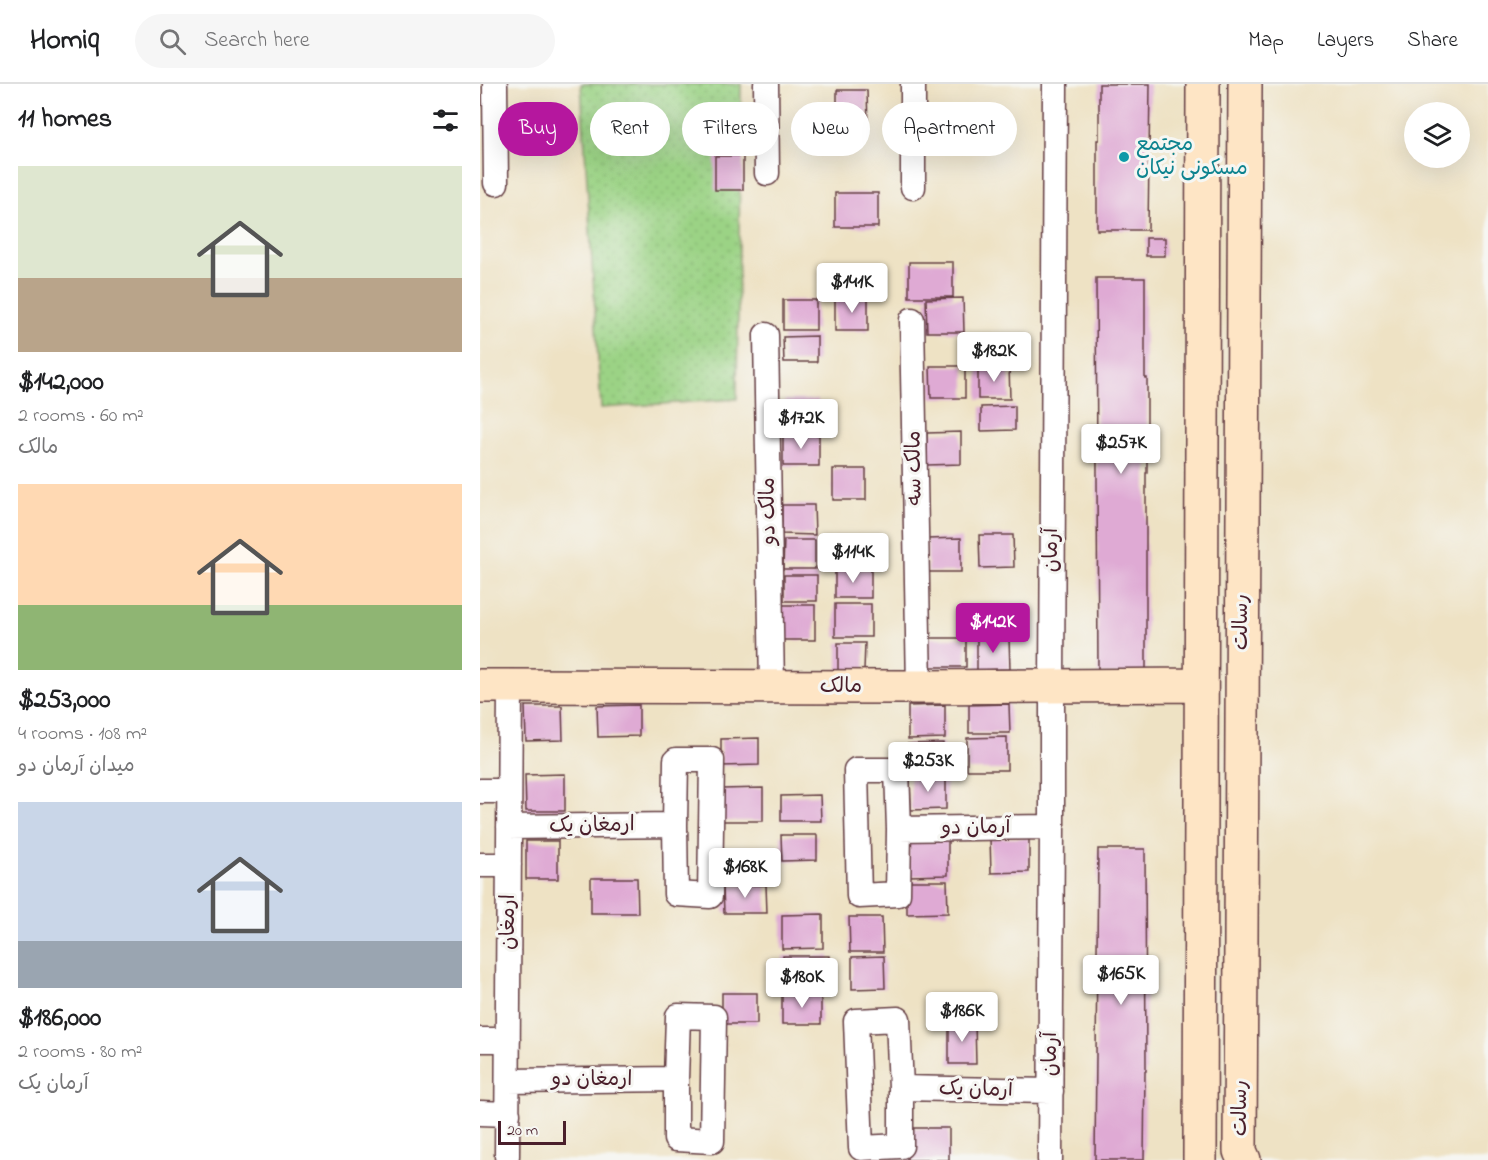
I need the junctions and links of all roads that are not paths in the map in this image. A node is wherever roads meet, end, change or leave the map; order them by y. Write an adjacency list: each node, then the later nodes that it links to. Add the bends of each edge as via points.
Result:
1 (495, 84): 8 (street)
2 (766, 84): 7 (street)
3 (913, 84): 9 (street)
4 (1054, 84): 14 (street, آرمان)
5 (1203, 84): 12 (street, رسالت)
6 (1245, 84): 36 (street, رسالت, via 1240,1151)
7 (767, 173)
8 (496, 183)
9 (913, 187)
10 (912, 320): 16 (street, مالک سه)
11 (766, 335): 15 (street, مالک دو)
12 (1201, 685): 14 (street, مالک); 35 (street, رسالت)
13 (495, 686): 15 (street, مالک); 18 (street, ارمغان)
14 (1052, 686): 16 (street, مالک); 21 (street, آرمان)
15 (772, 687): 16 (street, مالک)
16 (919, 687)
17 (480, 791): 18 (street)
18 (509, 791): 20 (street, ارمغان)
19 (675, 825): 19 (street, via 676,759 712,760 710,896 676,894); 20 (street, ارمغان یک)
20 (509, 827): 24 (street, ارمغان)
21 (1052, 827): 22 (street, آرمان دو); 30 (street, آرمان)
22 (899, 829): 22 (street, via 897,770 856,771 859,896 898,894)
23 (480, 865): 24 (street)
24 (509, 865): 26 (street, ارمغان)
25 (480, 1040): 26 (street)
26 (508, 1040): 28 (street, ارمغان)
27 (676, 1080): 27 (street, via 678,1016 714,1017 712,1140 676,1139); 28 (street, ارمغان دو)
28 (508, 1081): 32 (street, ارمغان)
29 (902, 1088): 29 (street, via 898,1019 856,1022 861,1148 901,1146); 30 (street, آرمان یک)
30 (1051, 1091): 34 (street, آرمان)
31 (480, 1113): 32 (street)
32 (508, 1114): 33 (street, ارمغان)
33 (507, 1156)
34 (1050, 1160)
35 (1200, 1160)
36 (1244, 1160)

